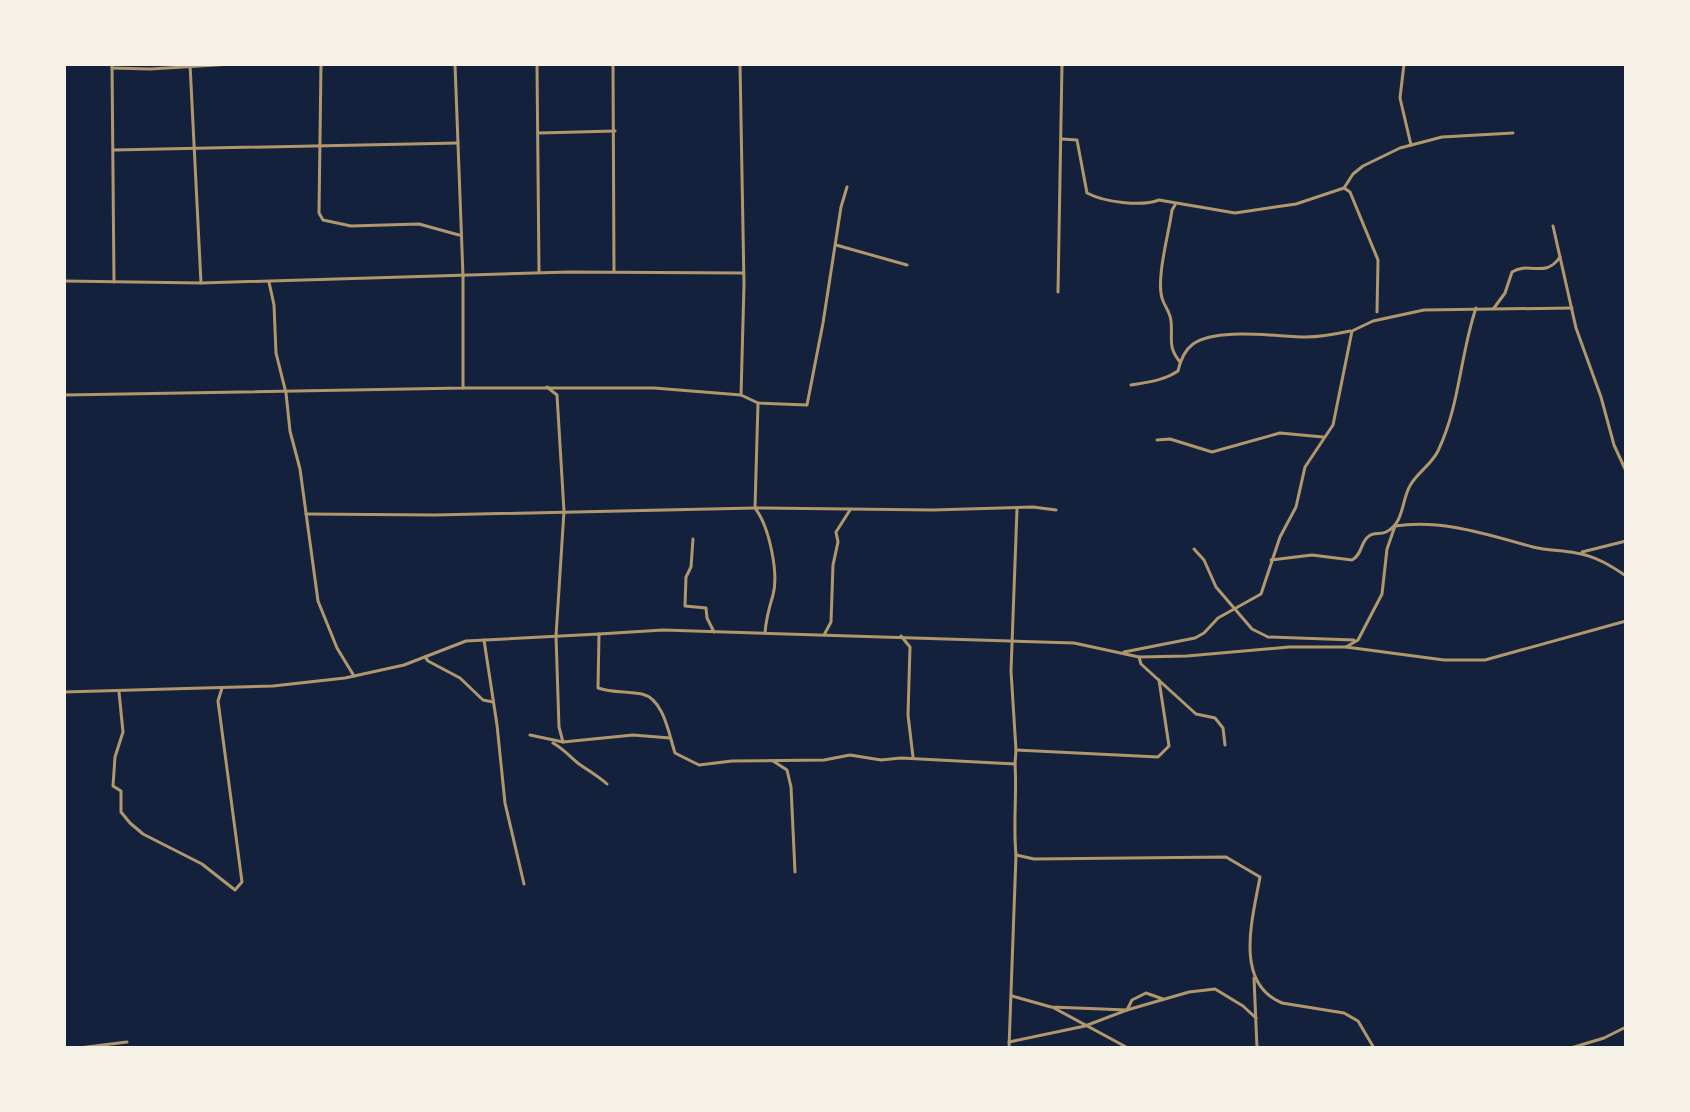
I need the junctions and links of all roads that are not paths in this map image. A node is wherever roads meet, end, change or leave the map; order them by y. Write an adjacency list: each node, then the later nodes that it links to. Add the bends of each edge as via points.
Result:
1 (233, 64): 10 (street)
2 (321, 64): 17 (street)
3 (455, 64): 15 (street)
4 (537, 64): 12 (street)
5 (613, 64): 11 (street)
6 (740, 64): 30 (street)
7 (1062, 64): 14 (street)
8 (1404, 64): 16 (street, via 1400,98)
9 (112, 66): 10 (street); 19 (street)
10 (190, 66): 18 (street)
11 (615, 131): 12 (street); 29 (street)
12 (537, 133): 28 (street)
13 (1513, 133): 16 (street, via 1442,137)
14 (1062, 139): 22 (street, via 1077,140 1087,193 1103,201); 36 (street)
15 (458, 143): 17 (street); 24 (street)
16 (1411, 145): 21 (street, via 1363,166)
17 (320, 147): 18 (street); 24 (street, via 323,220 351,226 419,224)
18 (194, 149): 19 (street); 35 (street)
19 (114, 150): 33 (street)
20 (847, 187): 25 (street)
21 (1344, 188): 22 (street, via 1296,204 1247,212); 40 (street, via 1378,260)
22 (1176, 204): 42 (street, via 1160,276 1161,297 1172,323 1171,352)
23 (1553, 226): 26 (street)
24 (461, 235): 31 (street)
25 (836, 245): 27 (street); 49 (street, via 807,405)
26 (1560, 257): 38 (street, via 1545,269 1512,272); 39 (street)
27 (907, 265)
28 (539, 273): 29 (street); 31 (street)
29 (614, 273): 30 (street)
30 (743, 273): 48 (street)
31 (463, 276): 34 (street); 45 (street)
32 (64, 281): 33 (street)
33 (114, 282): 35 (street)
34 (269, 282): 35 (street); 46 (street)
35 (201, 283)
36 (1058, 292)
37 (1476, 308): 38 (street); 41 (street, via 1401,314); 59 (street, via 1446,433 1428,467 1409,487)
38 (1494, 308): 39 (street)
39 (1572, 308): 52 (street)
40 (1377, 312)
41 (1352, 331): 42 (street, via 1304,337 1223,336 1191,345); 50 (street, via 1333,425)
42 (1180, 362): 43 (street, via 1171,376)
43 (1131, 385)
44 (546, 387): 45 (street); 48 (street); 57 (street, via 557,395)
45 (463, 388): 46 (street)
46 (286, 393): 47 (street); 58 (street)
47 (64, 395)
48 (741, 395): 49 (street)
49 (758, 403): 53 (street)
50 (1323, 437): 51 (street, via 1280,433 1212,452); 64 (street, via 1305,467 1296,507)
51 (1157, 440)
52 (1626, 471)
53 (755, 508): 54 (street); 57 (street); 69 (street, via 765,520 773,568 774,593)
54 (851, 509): 55 (street); 71 (street, via 836,532 831,622)
55 (1017, 509): 56 (street); 76 (street)
56 (1056, 510)
57 (564, 511): 58 (street); 72 (street)
58 (306, 514): 81 (street, via 318,601)
59 (1395, 526): 63 (street, via 1443,525); 64 (street, via 1365,539 1352,560 1312,555); 75 (street, via 1382,594)
60 (693, 539): 68 (street, via 685,606 706,608)
61 (1626, 541): 63 (street)
62 (1194, 549): 66 (street, via 1216,587)
63 (1578, 553): 65 (street, via 1598,558)
64 (1271, 560): 66 (street, via 1261,594)
65 (1626, 576)
66 (1236, 607): 75 (street, via 1252,629 1268,637); 78 (street, via 1195,638)
67 (1626, 621): 77 (street, via 1485,660)
68 (715, 633): 69 (street); 70 (street)
69 (765, 633): 71 (street)
70 (599, 634): 72 (street); 88 (street, via 598,688 645,694 655,702)
71 (824, 635): 73 (street)
72 (556, 636): 74 (street); 90 (street)
73 (901, 636): 76 (street); 93 (street, via 910,647)
74 (484, 640): 79 (street, via 466,641); 86 (street)
75 (1358, 640): 77 (street)
76 (1012, 641): 78 (street, via 1074,643); 92 (street)
77 (1346, 647): 80 (street)
78 (1120, 652): 80 (street)
79 (425, 657): 81 (street); 86 (street)
80 (1139, 657): 82 (street)
81 (354, 676): 83 (street)
82 (1159, 680): 91 (street, via 1196,714 1215,718 1223,728); 92 (street, via 1169,746 1158,757)
83 (222, 688): 84 (street); 84 (street, via 218,701 242,882 235,890 202,864 143,834 121,812 121,791 113,786 123,732)
84 (118, 691): 85 (street)
85 (64, 692)
86 (493, 702): 99 (street, via 505,803)
87 (530, 735): 89 (street)
88 (670, 738): 90 (street, via 633,735); 94 (street, via 675,753 699,765)
89 (550, 741): 90 (street); 96 (street)
90 (563, 742)
91 (1225, 745)
92 (1016, 750): 95 (street)
93 (913, 759): 94 (street, via 850,755); 95 (street)
94 (773, 761): 98 (street, via 787,770 791,787)
95 (1015, 764): 97 (street)
96 (607, 784)
97 (1016, 855): 100 (street, via 1226,857 1260,877 1249,942); 101 (street)
98 (795, 872)
99 (524, 884)
100 (1254, 978): 105 (street); 114 (street, via 1274,1000 1344,1013 1358,1021)
101 (1012, 996): 103 (street); 109 (street)
102 (1164, 1000): 104 (street); 104 (street, via 1146,993 1132,1000); 105 (street, via 1215,989)
103 (1051, 1007): 104 (street); 106 (street)
104 (1127, 1010): 106 (street)
105 (1256, 1018): 113 (street)
106 (1085, 1026): 109 (street); 112 (street)
107 (1626, 1027): 115 (street)
108 (127, 1042): 110 (street)
109 (1009, 1042): 111 (street)
110 (79, 1048)
111 (1009, 1048)
112 (1128, 1048)
113 (1257, 1048)
114 (1374, 1048)
115 (1571, 1048)

